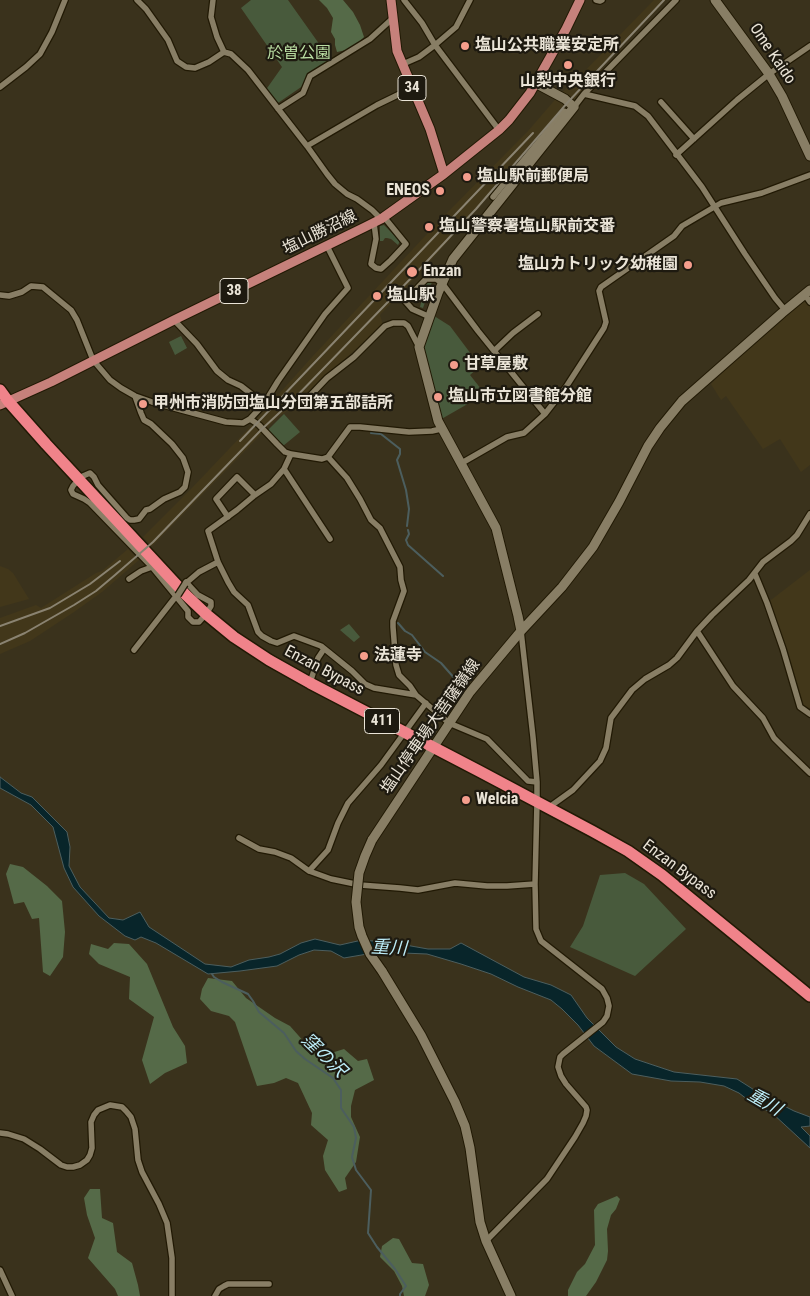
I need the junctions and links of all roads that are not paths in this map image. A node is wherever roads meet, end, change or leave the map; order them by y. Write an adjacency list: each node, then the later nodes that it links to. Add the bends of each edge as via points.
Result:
1 (65, 0): 19 (street, via 40,54)
2 (137, 0): 15 (street, via 168,40 177,61 186,67 196,68)
3 (214, 0): 15 (street, via 211,17)
4 (390, 0): 12 (main road, 34)
5 (404, 0): 13 (street)
6 (470, 0): 13 (street, via 456,27)
7 (580, 0): 18 (main road, 塩山勝沼線 / 38)
8 (596, 0): 9 (street)
9 (602, 0)
10 (676, 0): 21 (street)
11 (715, 0): 17 (main road, Ome Kaido)
12 (393, 18): 16 (main road, 34, via 397,51); 23 (street, via 370,38 310,76 303,93)
13 (435, 45): 16 (street); 25 (street)
14 (810, 46): 17 (street)
15 (224, 52): 23 (street, via 231,54 248,70)
16 (403, 64): 20 (main road, 34)
17 (769, 74): 26 (street); 29 (main road, Ome Kaido)
18 (535, 84): 24 (main road, via 555,93); 25 (main road, 塩山勝沼線 / 38, via 523,104)
19 (0, 87)
20 (412, 88): 27 (street); 30 (main road, 34, via 430,129)
21 (584, 94): 24 (street); 28 (street, via 635,106 648,116)
22 (661, 102): 26 (street)
23 (278, 109): 27 (street)
24 (572, 110): 32 (street, via 564,111); 36 (main road, via 453,259)
25 (499, 130): 30 (main road, 塩山勝沼線 / 38)
26 (694, 140): 28 (street)
27 (307, 146): 34 (street, via 335,184 372,210)
28 (676, 155): 33 (street, via 702,186)
29 (810, 156)
30 (444, 174): 34 (main road, 塩山勝沼線 / 38)
31 (810, 175): 33 (street, via 762,193 721,202)
32 (493, 197)
33 (714, 207): 39 (street); 51 (street, via 682,226 674,236 601,288 604,328)
34 (379, 220): 34 (street, via 406,244 381,269 371,264); 35 (main road, 塩山勝沼線 / 38)
35 (327, 246): 42 (main road, 塩山勝沼線 / 38); 50 (street, via 348,288 325,314)
36 (442, 283): 41 (main road); 41 (street, via 426,279 405,301 412,309); 44 (street)
37 (0, 296): 45 (street, via 22,292 31,286 42,287 71,310)
38 (808, 296): 39 (main road, 塩山停車場大菩薩嶺線)
39 (785, 310): 71 (main road, 塩山停車場大菩薩嶺線, via 682,401 648,446 592,547 562,587)
40 (538, 314): 44 (street)
41 (430, 317): 43 (main road)
42 (174, 320): 45 (main road, 塩山勝沼線 / 38); 50 (street, via 217,371)
43 (419, 347): 48 (street, via 404,323 385,326); 53 (main road)
44 (494, 350): 51 (street)
45 (93, 360): 47 (street, via 110,380); 49 (main road, 塩山勝沼線 / 38)
46 (0, 390): 49 (highway, Enzan Bypass / 411)
47 (136, 396): 52 (street, via 226,422); 58 (street, via 144,420 183,458 188,472 184,487 134,520 127,518 98,486 92,474)
48 (308, 398)
49 (4, 403): 58 (highway, Enzan Bypass / 411)
50 (264, 404): 52 (street)
51 (545, 414): 56 (street, via 524,433 507,437)
52 (250, 420): 54 (street)
53 (441, 428): 55 (street, via 409,432 350,427); 56 (main road)
54 (291, 454): 55 (street); 57 (street)
55 (328, 457): 75 (street, via 347,478 371,520 380,528 400,567 404,591 393,627 396,665 399,675)
56 (460, 464): 71 (main road, via 496,528)
57 (284, 469): 59 (street); 62 (street)
58 (79, 480): 64 (street, via 72,493 90,503); 69 (highway, Enzan Bypass / 411)
59 (255, 495): 61 (street); 61 (street, via 237,477 216,499)
60 (810, 514): 65 (street, via 791,541 763,562)
61 (228, 517): 63 (street, via 208,531)
62 (330, 539)
63 (218, 562): 67 (street); 72 (street, via 234,592 248,605 262,636 277,642 294,636)
64 (152, 567): 66 (street); 68 (street)
65 (755, 574): 70 (street); 77 (street, via 800,707)
66 (129, 580)
67 (185, 583): 68 (street, bridge); 69 (street, via 211,602)
68 (177, 596): 69 (street, via 193,622 199,622); 73 (street)
69 (206, 614): 74 (highway, Enzan Bypass / 411, via 234,637)
70 (697, 631): 81 (street, via 733,686 763,718 774,738); 84 (street, via 677,658 632,690 611,718 606,748 600,761 573,790)
71 (521, 632): 78 (main road, 塩山停車場大菩薩嶺線, via 470,692); 82 (street)
72 (324, 649): 74 (street); 75 (street, via 365,684)
73 (134, 650)
74 (310, 683): 79 (highway, Enzan Bypass / 411)
75 (416, 696): 76 (street)
76 (426, 703): 78 (street); 79 (street)
77 (810, 713)
78 (449, 723): 80 (main road, 塩山停車場大菩薩嶺線); 82 (street, via 487,739 528,781)
79 (405, 733): 80 (highway, Enzan Bypass / 411); 86 (street, via 348,803 328,850)
80 (433, 747): 83 (highway, Enzan Bypass / 411); 90 (main road, 塩山停車場大菩薩嶺線, bridge, via 364,856 356,902 358,922 370,954 421,1035 465,1126)
81 (810, 774)
82 (537, 782): 83 (street)
83 (537, 802): 84 (highway, Enzan Bypass / 411); 87 (street)
84 (548, 808): 88 (highway, Enzan Bypass / 411, via 628,851 662,875)
85 (239, 838): 86 (street, via 291,858)
86 (310, 871): 87 (street, via 360,885 418,890 455,883 494,886)
87 (535, 884): 90 (street, via 536,929 541,941 602,989 610,1006 603,1022 563,1054 558,1062 561,1076 587,1110 575,1137 547,1179)
88 (810, 996)
89 (0, 1133): 95 (street, via 24,1139 61,1165 73,1167 87,1160 90,1154 91,1122 98,1110 110,1105 122,1107 131,1117 135,1129 142,1172 167,1223 172,1258)
90 (486, 1242): 97 (main road, 塩山停車場大菩薩嶺線)
91 (0, 1270): 92 (street)
92 (2, 1284): 94 (street)
93 (269, 1284): 96 (street, via 228,1284)
94 (12, 1296)
95 (172, 1296)
96 (215, 1296)
97 (511, 1296)

